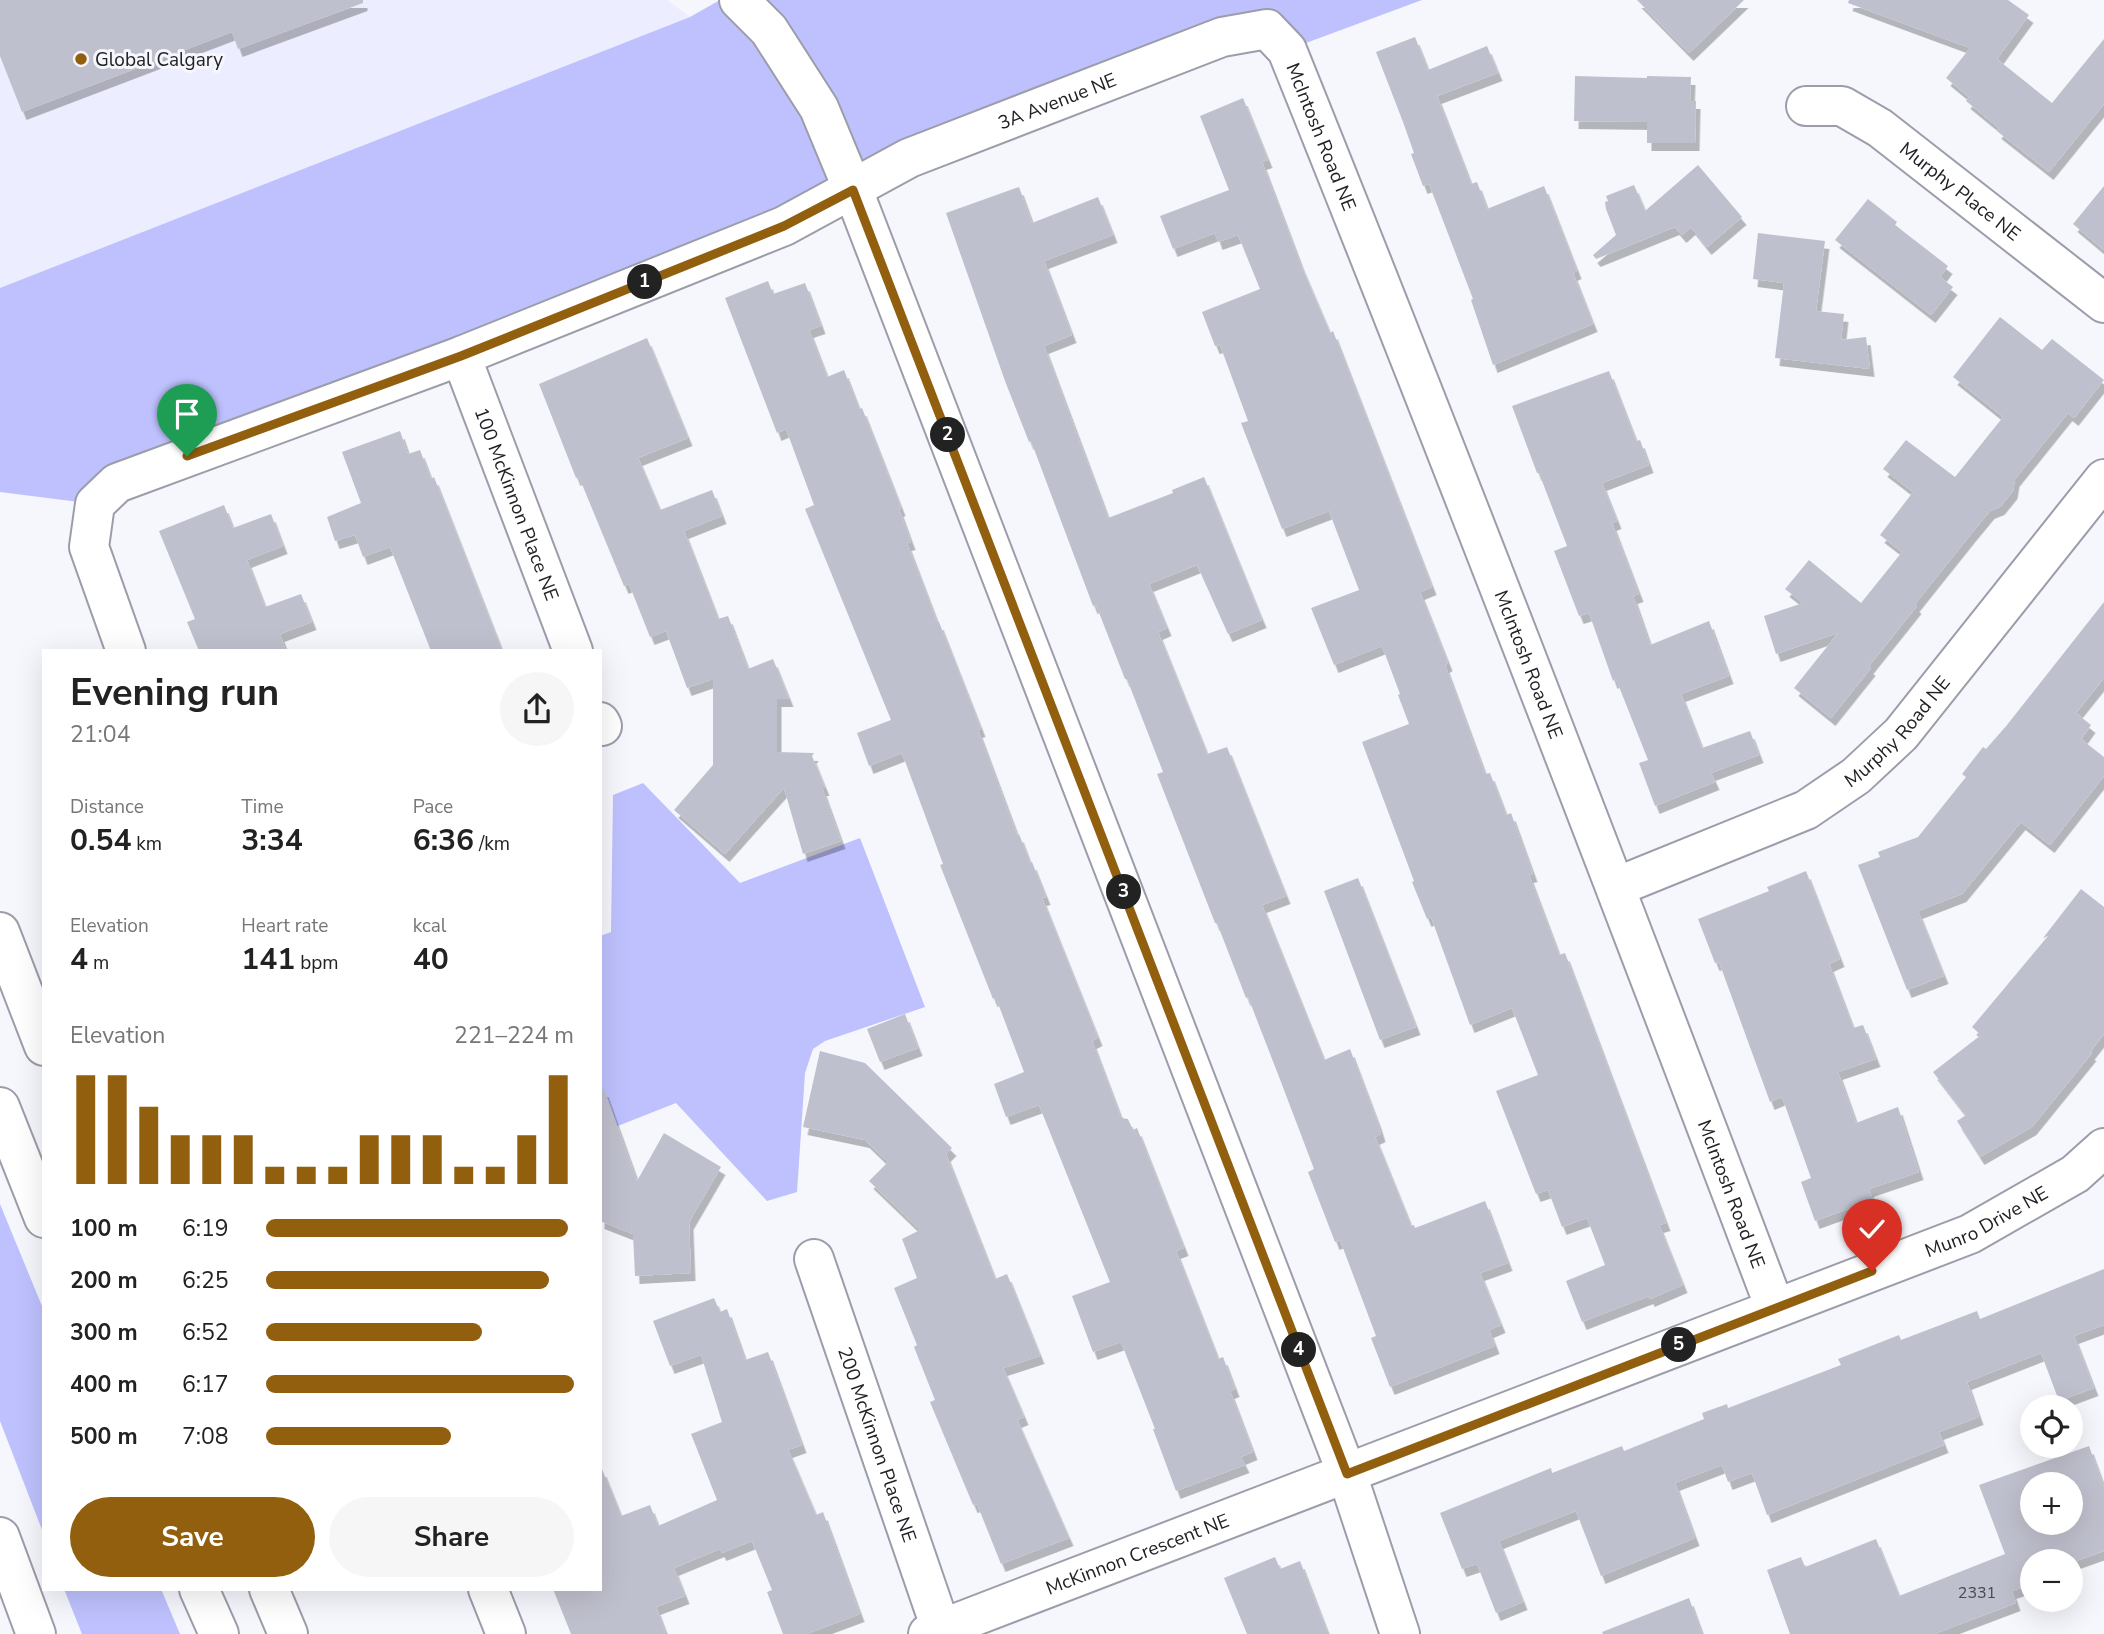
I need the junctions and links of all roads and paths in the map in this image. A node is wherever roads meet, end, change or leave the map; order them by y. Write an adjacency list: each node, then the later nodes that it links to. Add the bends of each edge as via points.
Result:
1 (738, 0): 4 (street, via 769,30 819,108)
2 (1267, 29): 4 (street, 3A Avenue NE, via 1222,37 1084,90 909,159); 10 (street, McIntosh Road NE, via 1287,50)
3 (1806, 106): 5 (street, Murphy Place NE, via 1842,106 1880,128)
4 (853, 190): 6 (street, via 784,226); 18 (street)
5 (2104, 303)
6 (461, 356): 8 (street, via 117,483 95,504 89,547); 9 (street, 100 McKinnon Place NE)
7 (2104, 479): 10 (street, Murphy Road NE, via 1901,734 1856,776 1806,810)
8 (125, 649)
9 (572, 649)
10 (1615, 887): 17 (street, McIntosh Road NE)
11 (0, 932): 12 (street)
12 (42, 1041)
13 (0, 1107): 15 (street)
14 (2104, 1148): 17 (street, Munro Drive NE, via 2075,1174 1970,1234)
15 (42, 1213)
16 (814, 1259): 23 (street, 200 McKinnon Place NE)
17 (1775, 1308): 18 (street, Munro Drive NE)
18 (1347, 1474): 23 (street, McKinnon Crescent NE); 28 (street)
19 (0, 1537): 24 (street)
20 (200, 1591): 25 (street)
21 (270, 1591): 26 (street)
22 (489, 1591): 27 (street)
23 (935, 1632)
24 (36, 1634)
25 (219, 1634)
26 (288, 1634)
27 (506, 1634)
28 (1400, 1634)

